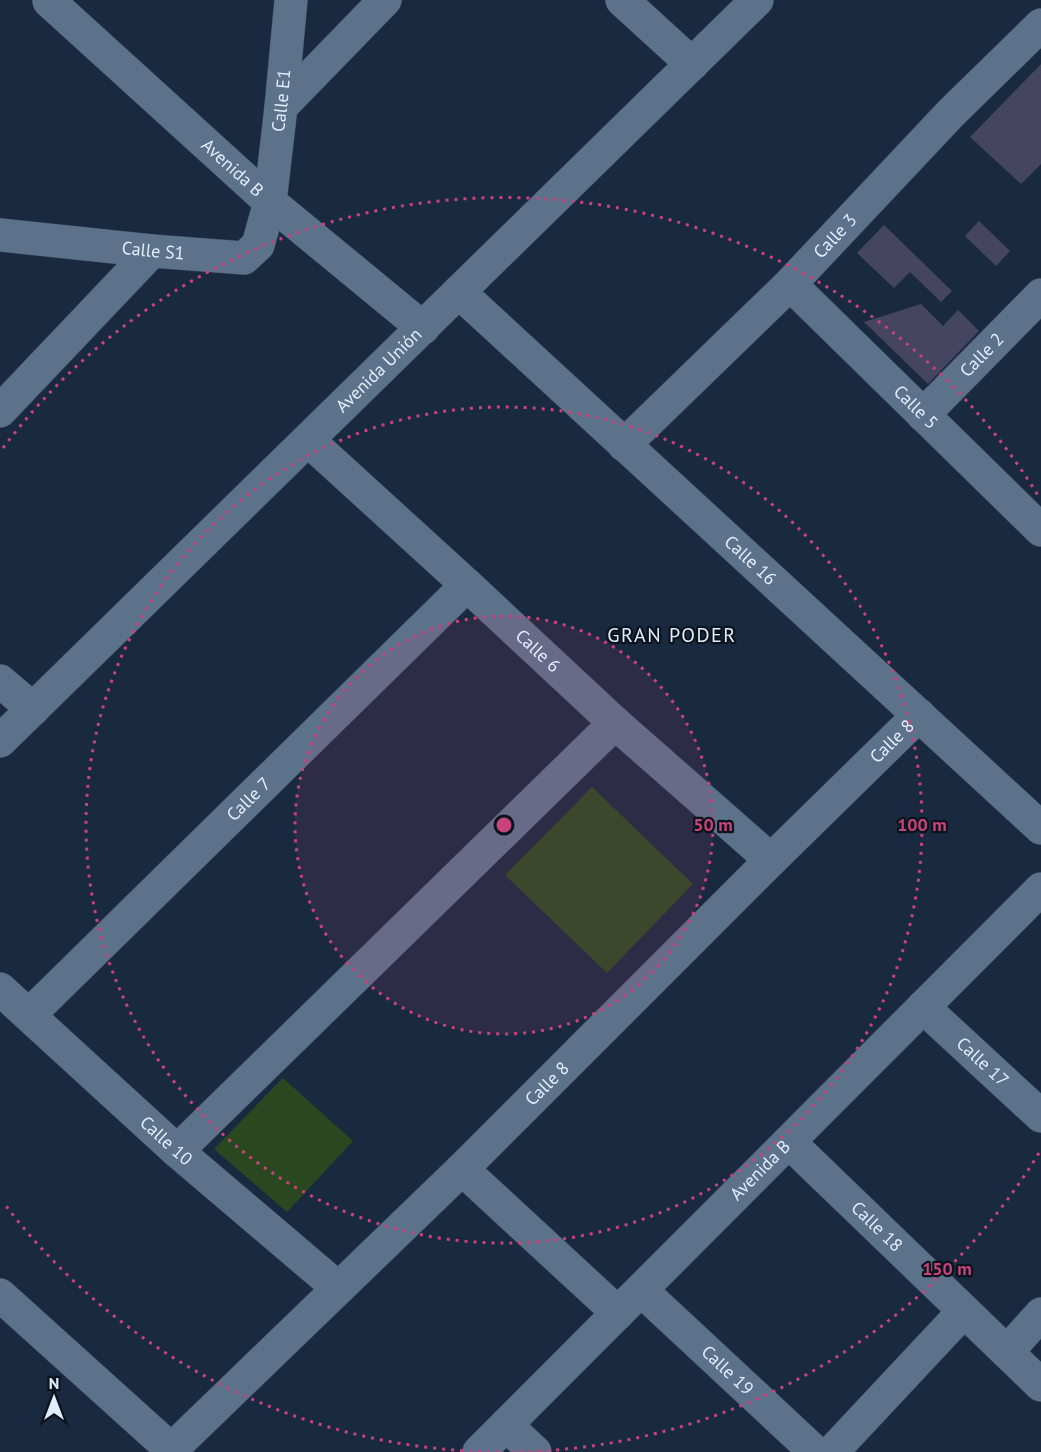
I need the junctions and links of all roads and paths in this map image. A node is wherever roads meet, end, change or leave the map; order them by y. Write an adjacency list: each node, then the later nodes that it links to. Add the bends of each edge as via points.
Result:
1 (42, 0): 2 (street)
2 (49, 0): 10 (street, Avenida B)
3 (291, 0): 9 (street, Calle E1)
4 (385, 0): 9 (street)
5 (622, 0): 8 (street)
6 (757, 0): 8 (street, Avenida Unión)
7 (1041, 25): 13 (street, Calle 3, via 951,113)
8 (692, 64): 14 (street, Avenida Unión)
9 (281, 107): 10 (street, Calle E1)
10 (270, 202): 12 (street, Calle S1, via 258,245 244,258); 16 (street, Avenida B)
11 (0, 235): 12 (street, Calle S1)
12 (152, 251): 17 (street)
13 (790, 284): 18 (street, Calle 5); 20 (street, Calle 3)
14 (459, 292): 16 (street, Avenida Unión); 20 (street, Calle 16)
15 (1041, 295): 18 (street, Calle 2)
16 (423, 328): 19 (street, Avenida Unión)
17 (0, 411)
18 (923, 415): 21 (street, Calle 5)
19 (308, 440): 22 (street, Calle 6); 24 (street, Avenida Unión)
20 (624, 445): 25 (street, Calle 16)
21 (1041, 530)
22 (467, 585): 26 (street, Calle 6); 33 (street, Calle 7)
23 (0, 681): 24 (street)
24 (33, 709): 27 (street, Avenida Unión)
25 (919, 715): 28 (street, Calle 16); 29 (street, Calle 8)
26 (615, 723): 29 (street, Calle 6); 36 (street)
27 (0, 741)
28 (1041, 828)
29 (771, 860): 37 (street, Calle 8)
30 (1041, 889): 32 (street, Avenida B)
31 (0, 989): 33 (street, Calle 10)
32 (923, 1007): 34 (street, Calle 17); 35 (street, Avenida B)
33 (29, 1015): 36 (street, Calle 10)
34 (1041, 1116)
35 (789, 1142): 39 (street, Avenida B); 41 (street, Calle 18)
36 (177, 1151): 38 (street, Calle 10)
37 (462, 1169): 38 (street, Calle 8); 42 (street)
38 (338, 1288): 47 (street, Calle 8)
39 (641, 1290): 42 (street, Avenida B); 50 (street, Calle 19)
40 (0, 1295): 47 (street)
41 (964, 1311): 44 (street, Calle 18); 51 (street)
42 (618, 1313): 46 (street, Avenida B)
43 (1041, 1314): 44 (street)
44 (1007, 1352): 45 (street, Calle 18)
45 (1041, 1385)
46 (506, 1425): 48 (street, Avenida B); 49 (street)
47 (172, 1451)
48 (479, 1452)
49 (535, 1452)
50 (815, 1452)
51 (832, 1452)

